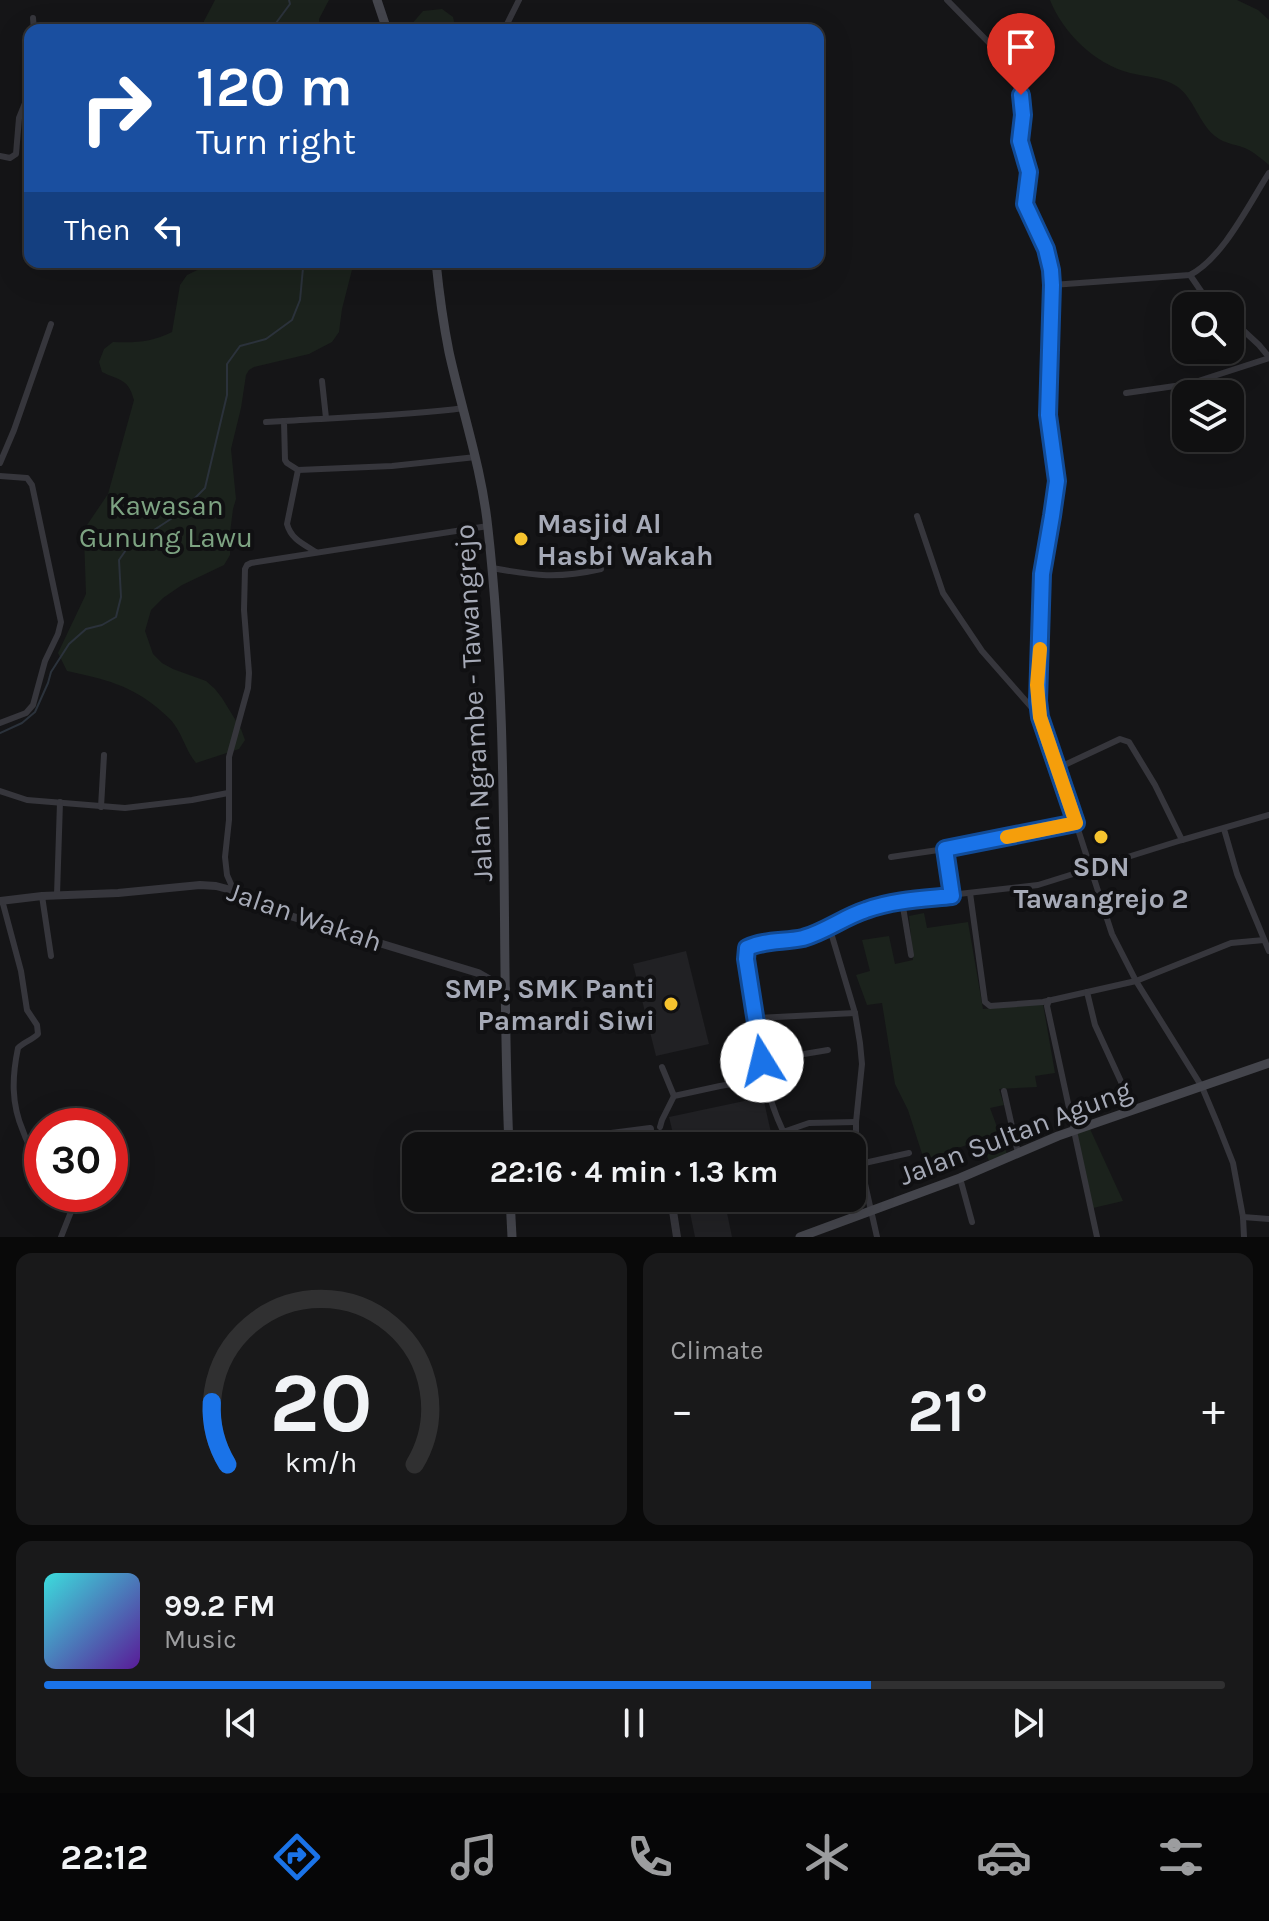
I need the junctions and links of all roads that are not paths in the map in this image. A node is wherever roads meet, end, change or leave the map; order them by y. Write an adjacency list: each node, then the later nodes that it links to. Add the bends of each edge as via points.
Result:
1 (377, 0): 6 (main road)
2 (519, 0): 7 (street)
3 (947, 0): 13 (street, via 998,52 1021,95 1020,141 1029,172 1025,204 1046,249)
4 (33, 18): 5 (street)
5 (34, 24)
6 (385, 24)
7 (507, 24)
8 (24, 106): 9 (street, via 16,154)
9 (0, 156)
10 (1269, 173): 12 (street, via 1220,250)
11 (437, 268): 20 (main road, Jalan Ngrambe - Tawangrejo)
12 (1190, 275): 13 (street); 14 (street)
13 (1052, 285): 33 (street, via 1048,415 1057,481 1042,574)
14 (1202, 292)
15 (51, 324): 25 (street)
16 (1244, 331): 17 (street)
17 (1269, 358): 19 (street, via 1189,384)
18 (322, 381): 21 (street)
19 (1126, 393)
20 (464, 408): 21 (street); 24 (main road, Jalan Ngrambe - Tawangrejo)
21 (326, 418): 22 (street)
22 (284, 421): 23 (street); 26 (street, via 285,460)
23 (266, 422)
24 (476, 457): 26 (street); 29 (main road, Jalan Ngrambe - Tawangrejo)
25 (0, 463)
26 (298, 470): 30 (street, via 288,529)
27 (0, 476): 34 (street, via 27,478 32,485 61,622 33,705)
28 (917, 516): 33 (street, via 943,593 982,651)
29 (488, 526): 30 (street); 31 (main road, Jalan Ngrambe - Tawangrejo)
30 (316, 552): 38 (street, via 251,563 245,569 248,688 229,757)
31 (492, 568): 32 (street, via 545,577); 61 (main road, Jalan Ngrambe - Tawangrejo, via 501,713)
32 (601, 569)
33 (1040, 717): 36 (street)
34 (0, 723)
35 (104, 755): 40 (street)
36 (1058, 768): 42 (street); 44 (street, via 1125,739)
37 (0, 791): 39 (street)
38 (228, 793): 40 (street, via 158,805); 48 (street, via 225,857)
39 (60, 802): 40 (street); 50 (street)
40 (101, 807)
41 (1269, 815): 43 (street)
42 (1076, 823): 45 (street); 47 (street)
43 (1224, 829): 44 (street); 56 (street)
44 (1182, 840): 47 (street)
45 (945, 849): 46 (street); 52 (street)
46 (891, 857)
47 (1090, 868): 49 (street, via 1038,885); 60 (street, via 1112,934)
48 (235, 891): 50 (street, Jalan Wakah, via 200,885); 61 (street, Jalan Wakah, via 267,909 478,973)
49 (970, 893): 52 (street); 63 (street, via 985,1002 990,1006)
50 (57, 895): 51 (street, Jalan Wakah)
51 (42, 896): 53 (street, Jalan Wakah); 59 (street)
52 (952, 896): 54 (street)
53 (1, 900): 79 (street, via 27,1010 38,1029 18,1048 12,1082)
54 (902, 901): 55 (street); 58 (street)
55 (829, 926): 64 (street); 65 (street, via 805,937 747,948)
56 (1264, 940): 57 (street); 60 (street, via 1231,943)
57 (1269, 951)
58 (911, 955)
59 (51, 956)
60 (1136, 981): 62 (street); 71 (street)
61 (506, 989): 80 (main road, Jalan Ngrambe - Tawangrejo)
62 (1087, 992): 63 (street); 74 (street, via 1095,1025)
63 (1049, 1000): 78 (street)
64 (855, 1013): 65 (street); 75 (street, via 862,1064)
65 (755, 1018): 67 (street)
66 (828, 1050): 67 (street)
67 (762, 1061): 70 (street)
68 (1269, 1063): 71 (main road, Jalan Sultan Agung)
69 (662, 1067): 73 (street)
70 (766, 1078): 73 (street); 75 (street, via 783,1131 809,1123)
71 (1202, 1087): 74 (main road, Jalan Sultan Agung); 93 (street, via 1233,1163)
72 (1004, 1091): 85 (street)
73 (674, 1096): 76 (street)
74 (1134, 1110): 78 (main road, Jalan Sultan Agung)
75 (856, 1122): 83 (street)
76 (660, 1127): 77 (street); 82 (street)
77 (650, 1129): 81 (street)
78 (1073, 1130): 85 (main road, Jalan Sultan Agung); 101 (street)
79 (24, 1132)
80 (509, 1132)
81 (627, 1132)
82 (661, 1132)
83 (856, 1132)
84 (909, 1153): 86 (street)
85 (1018, 1153): 87 (main road, Jalan Sultan Agung)
86 (866, 1163)
87 (960, 1178): 89 (main road, Jalan Sultan Agung); 95 (street)
88 (866, 1187): 89 (street)
89 (872, 1210): 99 (main road, Jalan Sultan Agung); 100 (street)
90 (71, 1212): 96 (street)
91 (511, 1212): 97 (main road)
92 (673, 1212): 98 (street)
93 (1243, 1217): 94 (street); 102 (street)
94 (1269, 1219)
95 (972, 1222)
96 (61, 1237)
97 (512, 1237)
98 (677, 1237)
99 (800, 1237)
100 (877, 1237)
101 (1097, 1237)
102 (1244, 1237)

